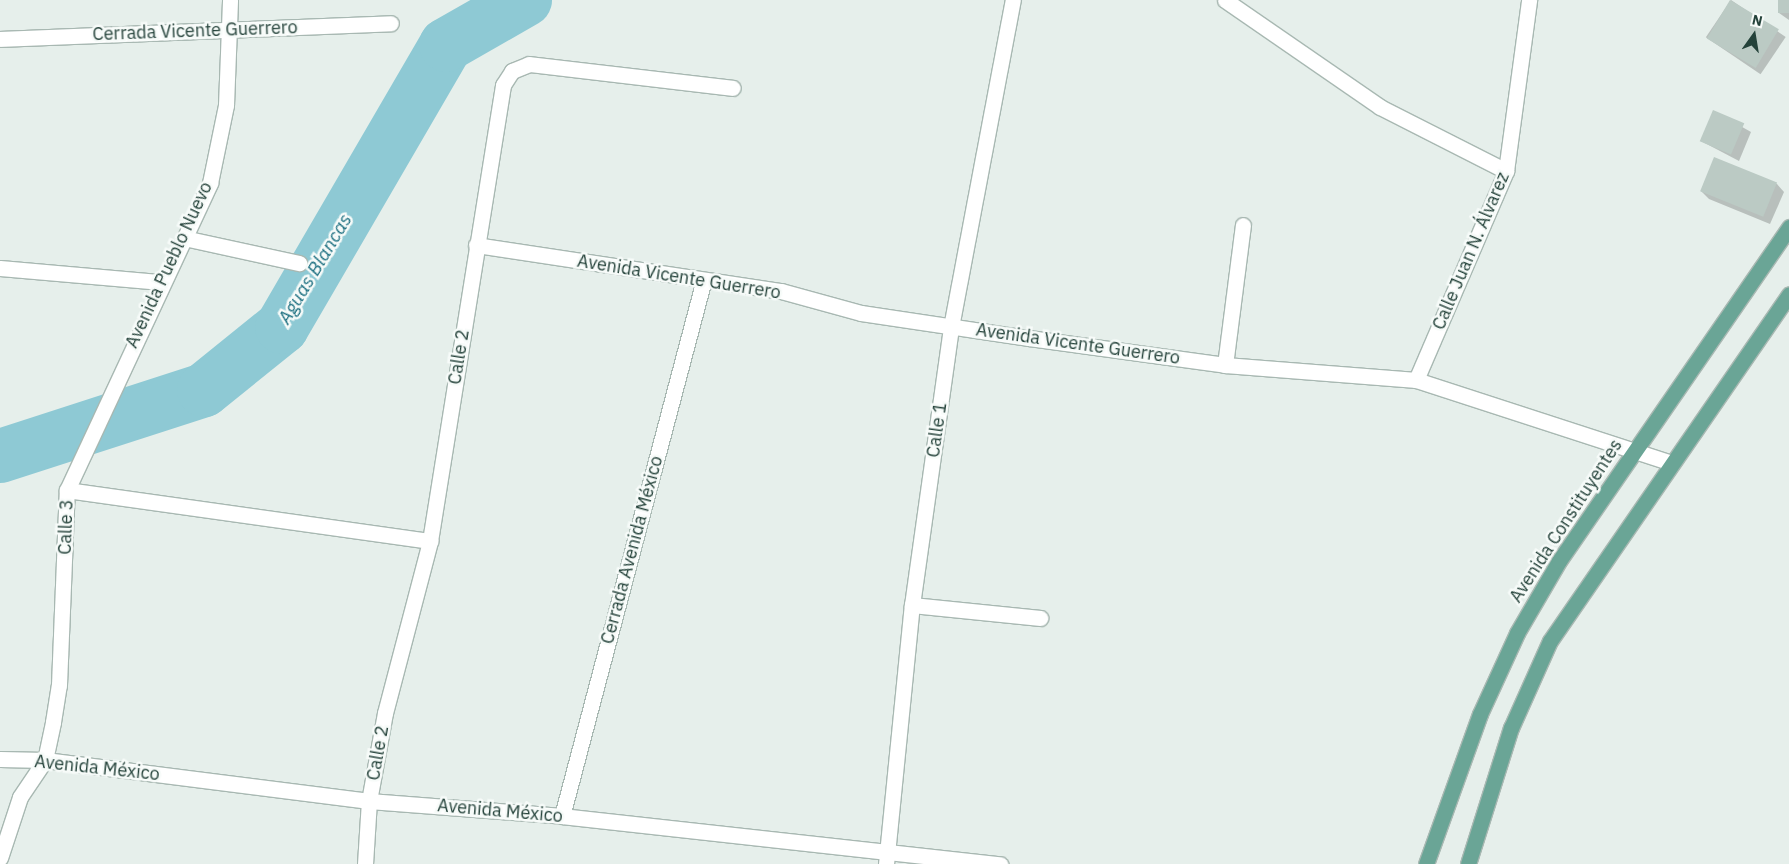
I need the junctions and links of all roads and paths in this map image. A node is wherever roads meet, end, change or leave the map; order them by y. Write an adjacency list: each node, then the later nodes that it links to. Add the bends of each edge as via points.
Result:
1 (230, 0): 6 (street, Avenida Pueblo Nuevo)
2 (1014, 0): 19 (street, Calle 1)
3 (1225, 0): 9 (street, via 1380,106)
4 (1529, 0): 9 (street, Calle Juan N. Álvarez)
5 (391, 23): 6 (street, Cerrada Vicente Guerrero)
6 (230, 30): 7 (street, Cerrada Vicente Guerrero); 12 (street, Avenida Pueblo Nuevo, via 226,105 210,183)
7 (0, 39)
8 (733, 88): 13 (street, Calle 2, via 529,64 512,71 503,85)
9 (1506, 171): 21 (street, Calle Juan N. Álvarez)
10 (1243, 226): 20 (street)
11 (1789, 227): 22 (main road, Avenida Constituyentes)
12 (184, 238): 14 (street); 16 (street, Avenida Pueblo Nuevo)
13 (476, 245): 17 (street, Avenida Vicente Guerrero); 25 (street, Calle 2)
14 (299, 263)
15 (0, 268): 16 (street)
16 (161, 282): 24 (street, Avenida Pueblo Nuevo, via 83,448)
17 (703, 283): 19 (street, Avenida Vicente Guerrero, via 781,292 861,313); 31 (street, Cerrada Avenida México)
18 (1789, 296): 23 (main road)
19 (951, 327): 20 (street, Avenida Vicente Guerrero); 26 (street, Calle 1)
20 (1225, 365): 21 (street, Avenida Vicente Guerrero)
21 (1416, 380): 22 (street, Avenida Vicente Guerrero)
22 (1634, 450): 23 (street, Avenida Vicente Guerrero); 36 (main road, Avenida Constituyentes, via 1559,561 1517,634 1480,714)
23 (1672, 463): 37 (main road, via 1550,641 1512,728)
24 (67, 490): 25 (street, Calle 3); 29 (street, Calle 3, via 59,685)
25 (430, 541): 30 (street, Calle 2, via 385,713)
26 (912, 606): 27 (street); 32 (street, Calle 1)
27 (1040, 618)
28 (0, 759): 29 (street, Avenida México)
29 (45, 760): 30 (street, Avenida México); 33 (street, Calle 3, via 20,797)
30 (369, 801): 31 (street, Avenida México); 34 (street, Calle 2)
31 (562, 816): 32 (street, Avenida México)
32 (887, 857): 35 (street, Avenida México)
33 (0, 858)
34 (365, 864)
35 (1000, 864)
36 (1426, 864)
37 (1468, 864)

